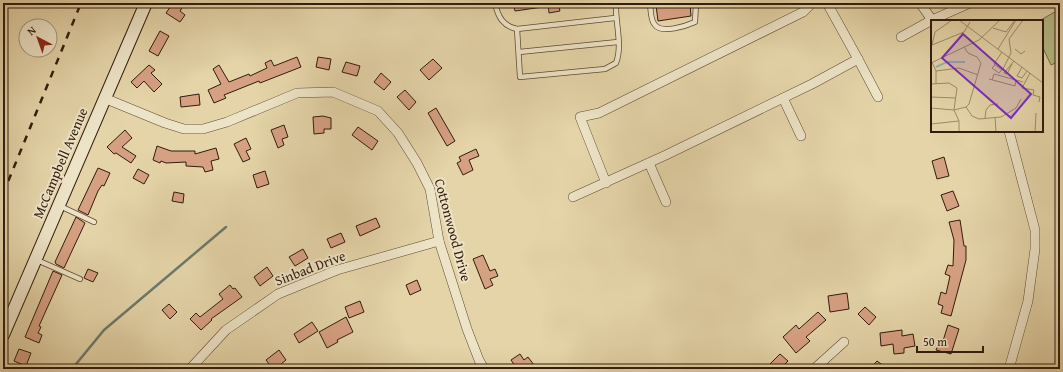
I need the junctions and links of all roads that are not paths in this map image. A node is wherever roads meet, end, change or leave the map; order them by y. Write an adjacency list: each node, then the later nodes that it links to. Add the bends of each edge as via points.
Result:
1 (146, 3): 19 (street, McCampbell Avenue)
2 (495, 3): 13 (lane, via 500,19 507,27)
3 (616, 3): 10 (lane)
4 (650, 3): 5 (lane, via 655,26 662,30 695,22)
5 (696, 3)
6 (812, 3): 24 (street, via 803,12 599,113 580,116)
7 (827, 3): 17 (street)
8 (920, 3): 11 (street)
9 (970, 3): 11 (street)
10 (615, 18): 13 (lane); 15 (lane)
11 (932, 20)
12 (931, 21): 14 (street)
13 (517, 29): 16 (lane)
14 (901, 37)
15 (618, 42): 16 (lane); 16 (lane, via 620,53 616,63 605,69 520,77)
16 (518, 52)
17 (858, 58): 18 (street); 20 (street)
18 (878, 97)
19 (104, 98): 27 (street, McCampbell Avenue); 29 (street, Cottonwood Drive, via 184,129 203,129 227,122 297,93 333,92 378,110 398,133 430,188)
20 (783, 98): 22 (street); 23 (street)
21 (1009, 132): 37 (street, via 1035,230 1035,249 1028,301)
22 (801, 136)
23 (649, 163): 24 (street); 26 (street)
24 (606, 183): 25 (street)
25 (572, 197)
26 (666, 202)
27 (58, 206): 28 (lane); 30 (street, McCampbell Avenue)
28 (94, 222)
29 (439, 241): 34 (street, Sinbad Drive, via 337,270 278,294 226,330); 35 (street, Cottonwood Drive, via 467,329)
30 (35, 259): 31 (lane); 32 (street, McCampbell Avenue)
31 (80, 279)
32 (3, 335)
33 (844, 342): 36 (street)
34 (190, 369)
35 (484, 369)
36 (814, 369)
37 (1009, 369)

